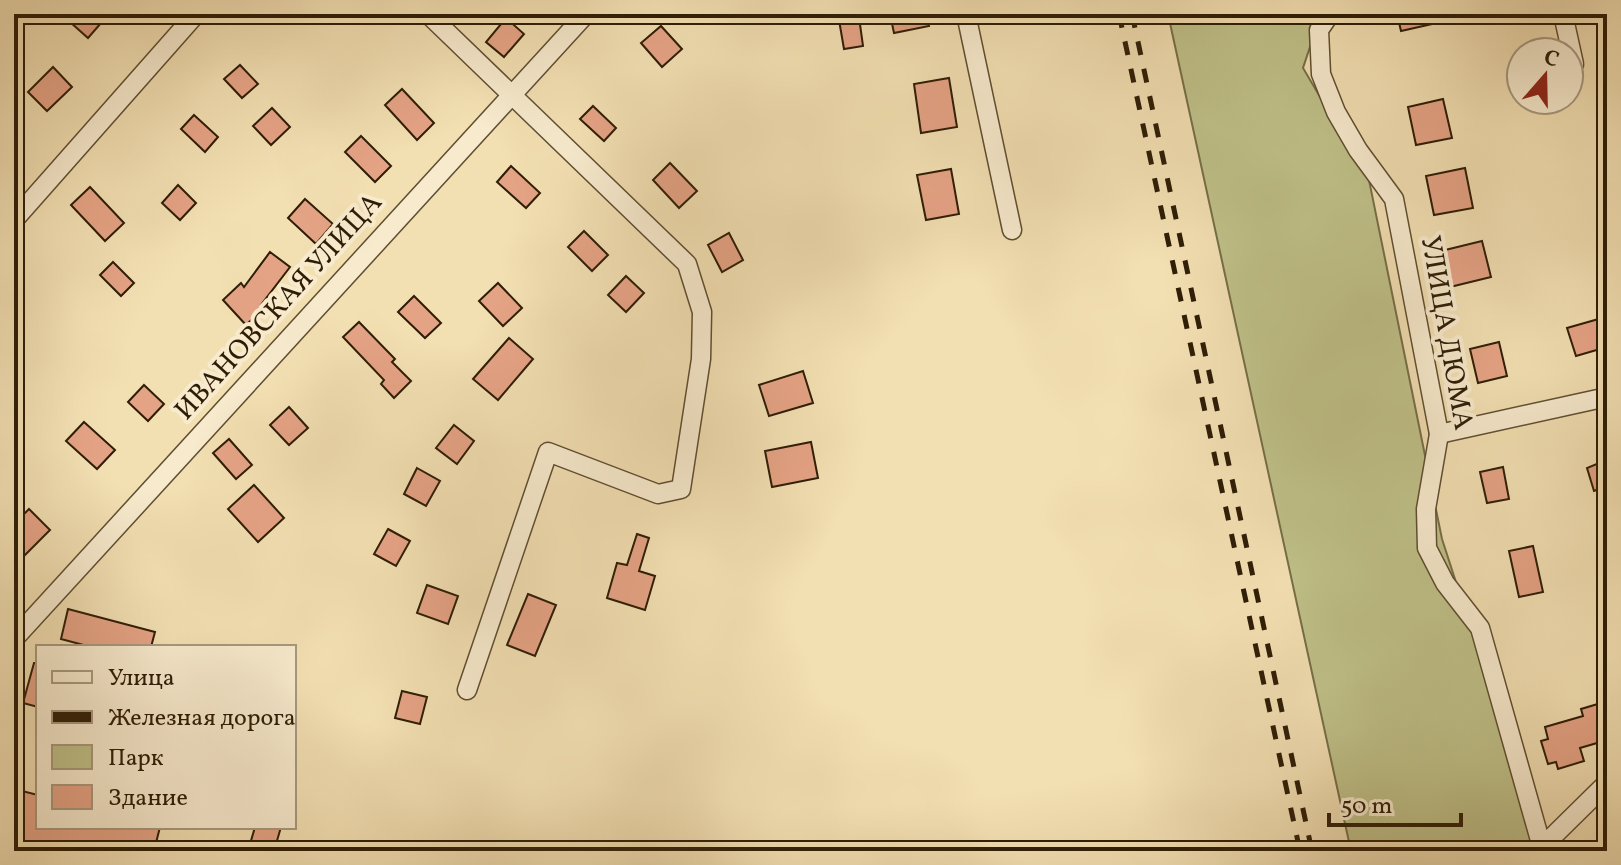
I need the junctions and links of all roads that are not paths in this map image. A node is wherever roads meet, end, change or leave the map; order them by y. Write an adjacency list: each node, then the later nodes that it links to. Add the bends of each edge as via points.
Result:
1 (196, 14): 9 (street)
2 (428, 14): 8 (street)
3 (586, 14): 8 (street, ИВАНОВСКАЯ УЛИЦА)
4 (966, 14): 10 (street)
5 (1330, 14): 12 (street, УЛИЦА ДЮМА, via 1319,30 1321,74 1358,150 1394,199)
6 (1563, 14): 7 (street)
7 (1568, 36)
8 (511, 95): 13 (street, ИВАНОВСКАЯ УЛИЦА); 14 (street, via 687,264 702,312 701,359 681,489 658,494 548,452)
9 (14, 220)
10 (1012, 230)
11 (1607, 397): 12 (street)
12 (1439, 434): 16 (street, УЛИЦА ДЮМА, via 1426,509 1427,548 1445,583 1480,628)
13 (14, 639)
14 (467, 690)
15 (1607, 783): 16 (street)
16 (1542, 849)

